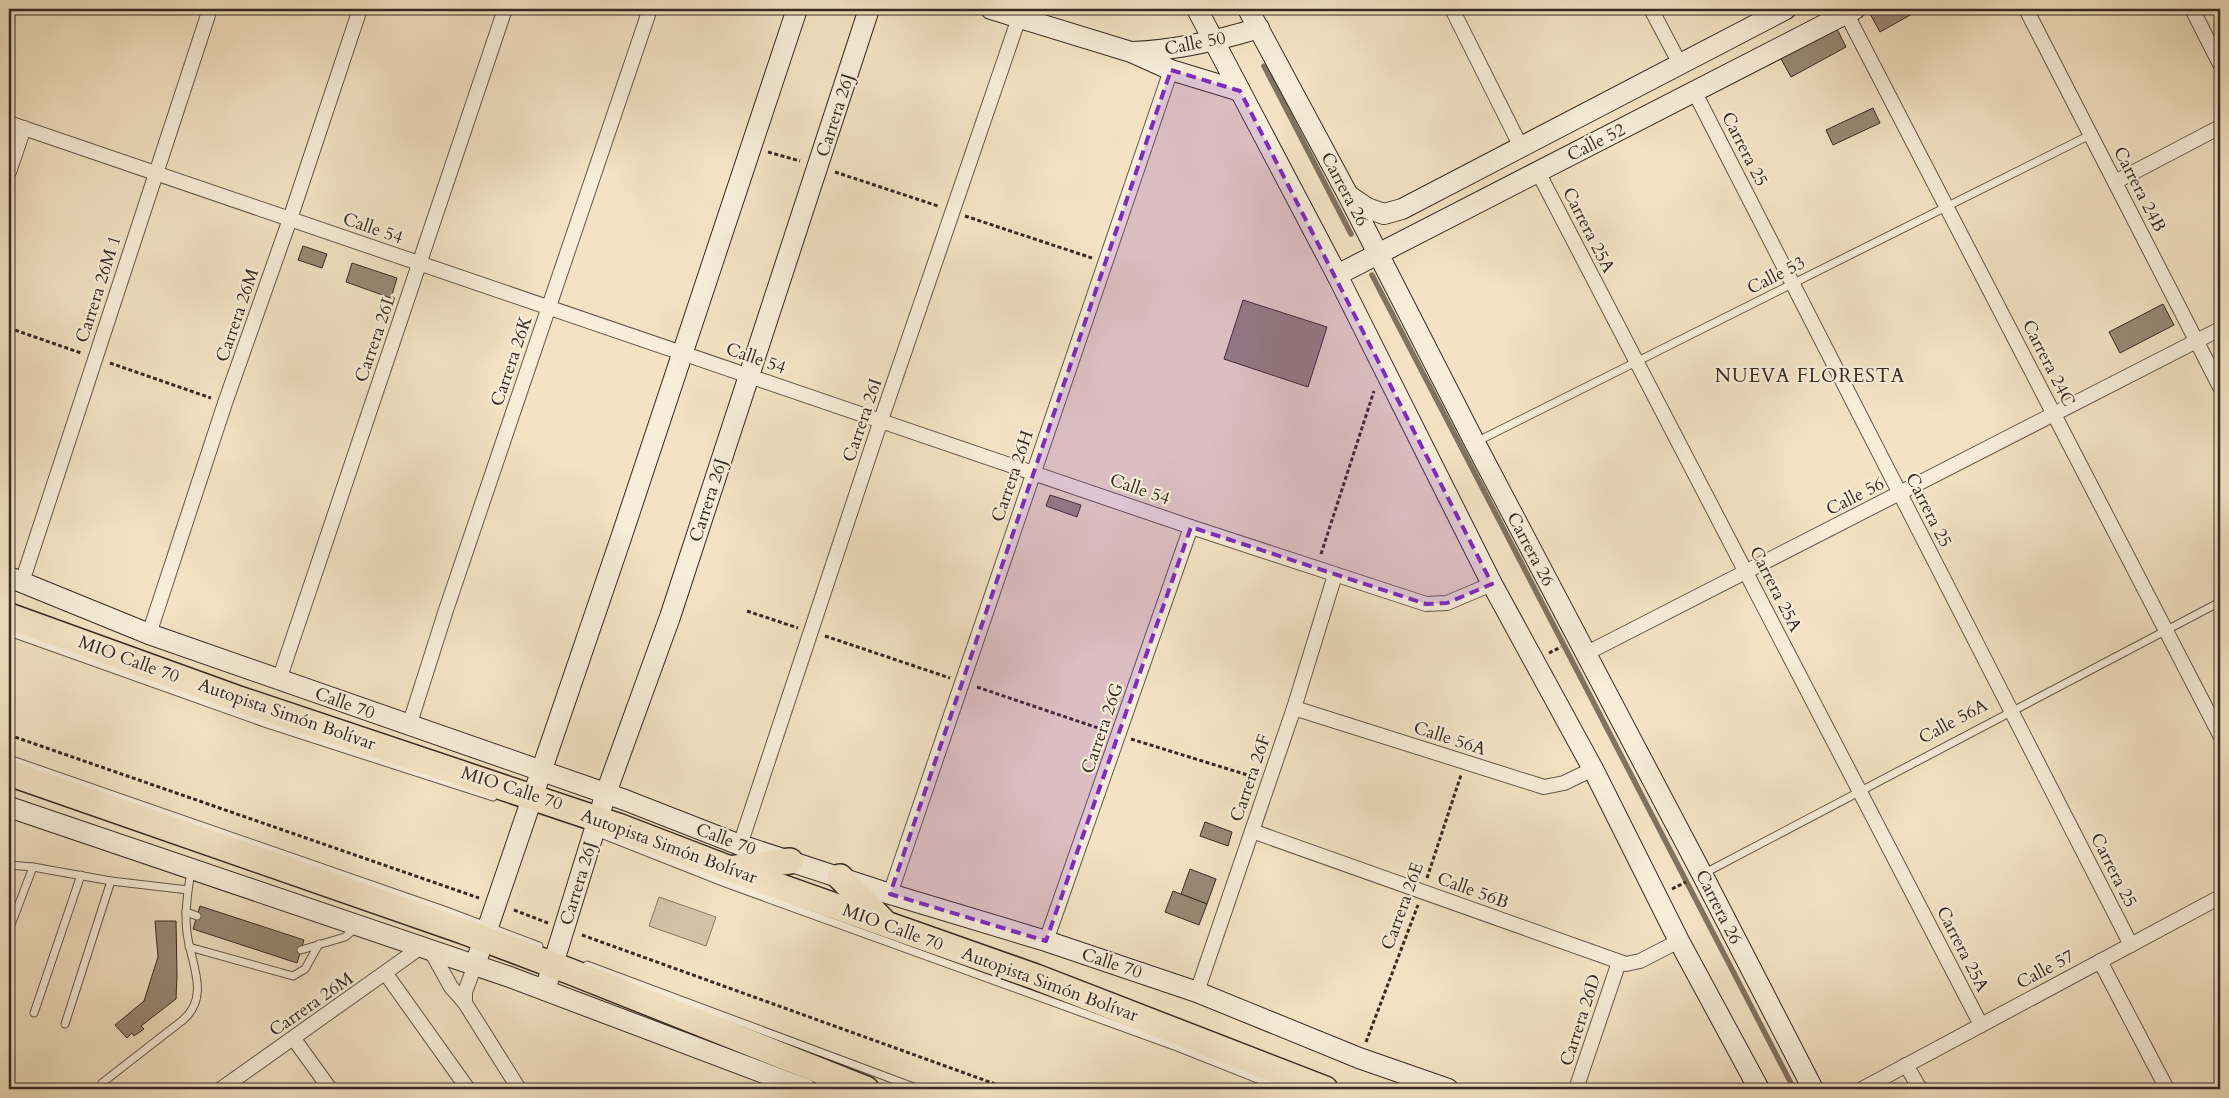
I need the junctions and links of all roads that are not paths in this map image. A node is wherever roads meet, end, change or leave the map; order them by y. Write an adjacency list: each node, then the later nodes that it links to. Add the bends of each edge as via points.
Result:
1 (210, 9): 32 (street, Carrera 26M 1)
2 (360, 9): 36 (street, Carrera 26M)
3 (506, 9): 38 (street, Carrera 26L)
4 (650, 9): 41 (street, Carrera 26K)
5 (797, 9): 44 (street)
6 (869, 9): 46 (street, Carrera 26J)
7 (991, 9): 16 (street, Calle 50)
8 (1197, 9): 18 (street)
9 (1248, 9): 17 (street, Carrera 26)
10 (1452, 9): 29 (street)
11 (1651, 9): 20 (street)
12 (1786, 9): 20 (street, Calle 52)
13 (2026, 9): 28 (street, Carrera 24B)
14 (2192, 9): 21 (street)
15 (1849, 10): 24 (street, Calle 52); 35 (street, Carrera 24C)
16 (1020, 14): 19 (street, Calle 50); 49 (street, Carrera 26I)
17 (1259, 28): 18 (street, Calle 50); 34 (street, Carrera 26)
18 (1214, 41): 19 (street, Calle 50, via 1177,49); 23 (street)
19 (1131, 52): 22 (street, Calle 50)
20 (1680, 64): 29 (street, Calle 52)
21 (2220, 64)
22 (1172, 70): 23 (street, Calle 50); 51 (street, Carrera 26H)
23 (1240, 91): 39 (street)
24 (1694, 91): 31 (street, Calle 52); 40 (street, Carrera 25)
25 (9, 123): 26 (street, Calle 54)
26 (24, 128): 30 (street); 32 (street, Calle 54)
27 (2220, 128): 33 (street)
28 (2090, 134): 33 (street, Carrera 24B); 35 (lane, Calle 53)
29 (1521, 147): 34 (street, Calle 52, via 1393,212 1384,214 1368,208)
30 (9, 172)
31 (1538, 172): 37 (street, Calle 52); 45 (street, Carrera 25A)
32 (156, 174): 36 (street, Calle 54); 56 (street, Carrera 26M 1, via 96,358)
33 (2115, 182): 43 (street, Carrera 24B)
34 (1348, 195): 37 (street, Carrera 26)
35 (1947, 207): 40 (lane, Calle 53); 48 (street, Carrera 24C)
36 (290, 219): 38 (street, Calle 54); 62 (street, Carrera 26M)
37 (1379, 254): 39 (street, Calle 52); 50 (street, Carrera 26)
38 (420, 264): 41 (street, Calle 54); 64 (street, Carrera 26L)
39 (1337, 275): 57 (street)
40 (1793, 284): 45 (lane, Calle 53); 52 (street, Carrera 25)
41 (550, 308): 44 (street, Calle 54); 67 (street, Carrera 26K)
42 (2220, 329): 43 (street, Calle 56)
43 (2197, 340): 47 (street, Carrera 24B); 48 (street, Calle 56)
44 (682, 353): 46 (street, Calle 54); 71 (street)
45 (1637, 362): 50 (lane, Calle 53); 54 (street, Carrera 25A)
46 (749, 375): 49 (street, Calle 54); 75 (street, Carrera 26J, via 670,617)
47 (2220, 386)
48 (2053, 413): 52 (street, Calle 56); 60 (street, Carrera 24C)
49 (881, 420): 51 (street, Calle 54); 82 (street, Carrera 26I)
50 (1475, 443): 63 (street, Carrera 26)
51 (1033, 472): 53 (street, Calle 54); 93 (street, Carrera 26H)
52 (1900, 494): 54 (street, Calle 56); 66 (street, Carrera 25)
53 (1191, 526): 55 (street, Calle 54); 101 (street, Carrera 26G)
54 (1746, 573): 63 (street, Calle 56); 74 (street, Carrera 25A)
55 (1336, 575): 57 (street, Calle 54, via 1438,605); 65 (street, Carrera 26F)
56 (15, 579): 62 (street, Calle 70)
57 (1492, 584): 70 (street)
58 (2220, 602): 60 (lane, Calle 56A)
59 (9, 616): 77 (highway, Autopista Simón Bolívar)
60 (2166, 630): 66 (lane, Calle 56A); 68 (street, Carrera 24C)
61 (9, 632): 76 (lane, MIO Calle 70, via 267,724)
62 (149, 634): 64 (street, Calle 70)
63 (1586, 654): 89 (street, Carrera 26)
64 (279, 680): 67 (street, Calle 70)
65 (1294, 708): 70 (street, Calle 56A, via 1544,787 1564,783); 81 (street, Carrera 26F)
66 (2012, 712): 74 (lane, Calle 56A); 104 (street, Carrera 25)
67 (409, 726): 71 (street, Calle 70)
68 (2220, 735)
69 (9, 759): 100 (lane, via 444,910)
70 (1593, 769): 102 (street)
71 (542, 771): 75 (street, Calle 70); 77 (street)
72 (9, 773): 73 (highway)
73 (47, 785): 79 (street); 100 (highway)
74 (1860, 791): 89 (lane, Calle 56A); 119 (street, Carrera 25A)
75 (606, 793): 80 (street, Carrera 26J); 82 (street, Calle 70)
76 (498, 798)
77 (531, 805): 80 (highway, Autopista Simón Bolívar); 100 (street)
78 (9, 807): 79 (street)
79 (38, 816): 86 (street)
80 (592, 826): 87 (highway, Autopista Simón Bolívar); 108 (street, Carrera 26J); 130 (lane, MIO Calle 70, via 725,883 1168,1043)
81 (1252, 831): 110 (street, Calle 56B); 115 (street, Carrera 26F)
82 (740, 844): 83 (street, Calle 70)
83 (790, 861): 87 (highway); 90 (street, Calle 70)
84 (9, 866): 85 (lane)
85 (33, 867): 88 (lane); 99 (lane)
86 (192, 867): 92 (lane); 98 (street)
87 (730, 869): 97 (highway, Autopista Simón Bolívar)
88 (81, 875): 91 (lane); 117 (lane)
89 (1697, 876): 135 (street, Carrera 26)
90 (840, 877): 93 (street, Calle 70); 97 (highway)
91 (111, 882): 92 (lane); 118 (lane)
92 (188, 890): 95 (lane)
93 (890, 894): 101 (street, Calle 70)
94 (2220, 897): 104 (street, Calle 57)
95 (186, 912): 96 (lane); 105 (lane)
96 (197, 916)
97 (885, 924): 131 (highway, Autopista Simón Bolívar, via 1036,977)
98 (359, 926): 103 (lane, via 345,937); 106 (street)
99 (9, 930)
100 (486, 933): 108 (highway); 112 (street)
101 (1046, 941): 115 (street, Calle 70)
102 (1679, 941): 110 (street, Calle 56B, via 1636,963); 134 (street)
103 (319, 944): 105 (lane, via 305,969 293,976); 107 (lane)
104 (2131, 945): 109 (street, Calle 57)
105 (189, 947): 122 (lane, via 198,979 194,1009)
106 (426, 949): 112 (street); 113 (street, Carrera 26M); 116 (street)
107 (301, 950)
108 (557, 958): 114 (street, Carrera 26J); 128 (highway)
109 (2100, 961): 119 (street, Calle 57); 138 (street)
110 (1618, 962): 133 (street, Carrera 26D)
111 (582, 963): 129 (lane)
112 (476, 965): 114 (street); 116 (street, via 465,992)
113 (386, 974): 120 (street, Carrera 26M); 125 (street)
114 (545, 990): 127 (street)
115 (1197, 992): 132 (street, Calle 70, via 1359,1058)
116 (465, 1003): 126 (street)
117 (34, 1013)
118 (65, 1024)
119 (1981, 1025): 121 (street, Calle 57)
120 (294, 1039): 123 (street, Carrera 26M); 124 (street)
121 (1906, 1065): 136 (street, Calle 57); 137 (street)
122 (102, 1083)
123 (221, 1089)
124 (330, 1089)
125 (468, 1089)
126 (519, 1089)
127 (806, 1089)
128 (866, 1089)
129 (919, 1089)
130 (1283, 1089)
131 (1326, 1089)
132 (1448, 1089)
133 (1576, 1089)
134 (1759, 1089)
135 (1813, 1089)
136 (1862, 1089)
137 (1920, 1089)
138 (2167, 1089)

